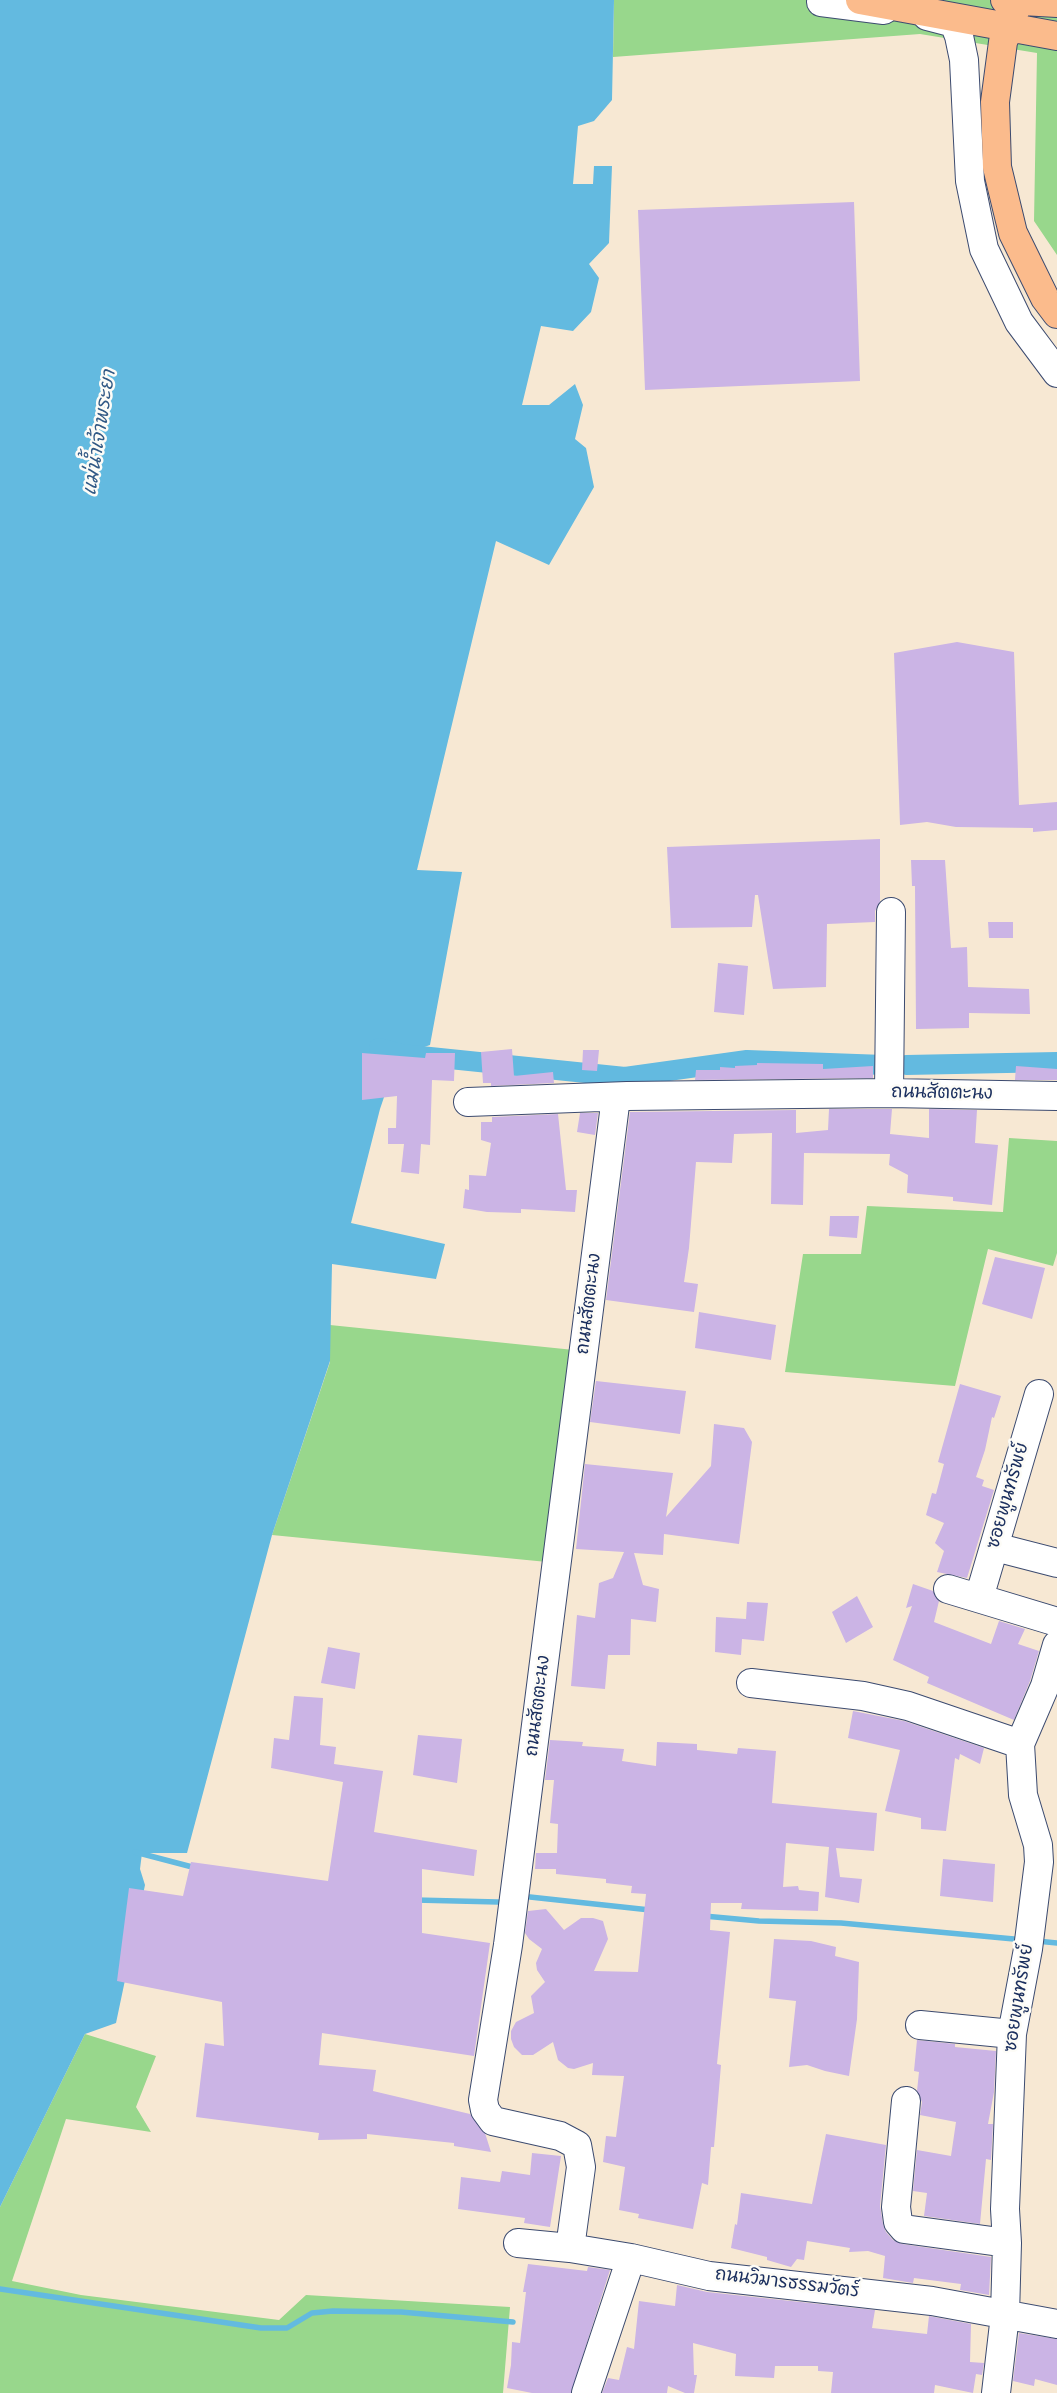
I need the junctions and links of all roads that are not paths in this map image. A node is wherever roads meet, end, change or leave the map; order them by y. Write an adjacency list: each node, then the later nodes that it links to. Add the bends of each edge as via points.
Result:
1 (860, 0): 6 (main road)
2 (1005, 0): 5 (main road)
3 (1019, 0): 7 (main road, via 1003,42 994,102 997,167 1012,233 1045,298)
4 (821, 2): 8 (street, via 954,23 964,60 970,181 984,249 1019,322)
5 (1057, 3)
6 (1057, 36)
7 (1057, 314)
8 (1057, 373)
9 (891, 912): 10 (street)
10 (889, 1092): 11 (street, ถนนสัตตะนง); 12 (street, ถนนสัตตะนง)
11 (1057, 1096)
12 (616, 1097): 13 (street, ถนนสัตตะนง); 28 (street, ถนนสัตตะนง, via 508,1945 483,2100 493,2121 560,2136 577,2144 580,2167)
13 (468, 1102)
14 (1039, 1394): 15 (street, ซอยพูนทรัพย์)
15 (995, 1547): 16 (street); 18 (street, ซอยพูนทรัพย์)
16 (1057, 1563)
17 (948, 1589): 18 (street)
18 (979, 1598): 19 (street)
19 (1057, 1622)
20 (1057, 1645): 22 (street, ซอยพูนทรัพย์, via 1045,1686)
21 (752, 1683): 22 (street, via 863,1696 908,1706)
22 (1020, 1744): 24 (street, ซอยพูนทรัพย์, via 1023,1795 1038,1845 1038,1862 1028,1949)
23 (920, 2025): 24 (street)
24 (1012, 2034): 27 (street, ซอยพูนทรัพย์, via 1005,2209)
25 (906, 2101): 27 (street, via 896,2207 898,2222 904,2229)
26 (518, 2243): 28 (street, ถนนวิมารธรรมวัตร์)
27 (1007, 2243): 30 (street, ซอยพูนทรัพย์)
28 (570, 2248): 29 (street, ถนนวิมารธรรมวัตร์)
29 (630, 2258): 30 (street, ถนนวิมารธรรมวัตร์, via 709,2276 932,2301); 32 (street)
30 (1005, 2315): 31 (street, ถนนวิมารธรรมวัตร์); 33 (street, ซอยพูนทรัพย์)
31 (1057, 2324)
32 (586, 2393)
33 (996, 2393)

